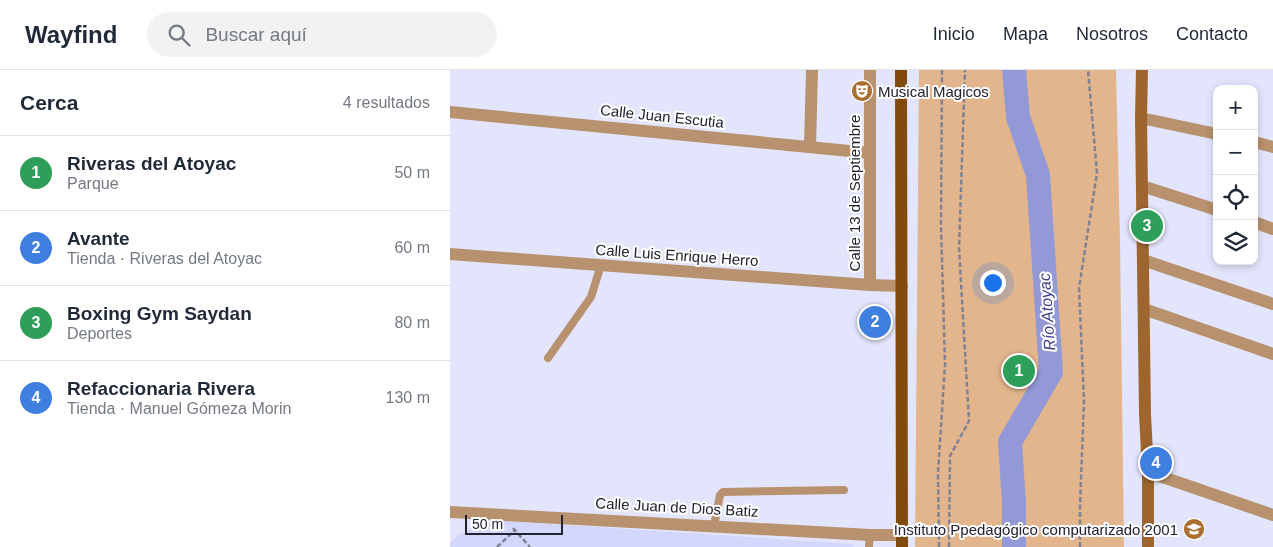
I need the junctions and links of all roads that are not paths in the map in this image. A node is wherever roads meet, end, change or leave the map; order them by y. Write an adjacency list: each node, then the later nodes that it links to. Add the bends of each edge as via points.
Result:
1 (812, 70): 9 (street)
2 (870, 70): 11 (street, Calle 13 de Septiembre)
3 (901, 70): 20 (main road)
4 (1142, 70): 6 (street)
5 (450, 112): 9 (street, Calle Juan Escutia)
6 (1141, 118): 7 (street); 12 (street)
7 (1213, 133)
8 (1258, 143): 10 (street)
9 (810, 147): 11 (street, Calle Juan Escutia)
10 (1273, 147)
11 (870, 153): 19 (street, Calle 13 de Septiembre)
12 (1142, 186): 13 (street); 17 (street)
13 (1213, 209)
14 (1258, 223): 15 (street)
15 (1273, 228)
16 (450, 254): 18 (street, Calle Luis Enrique Herro)
17 (1143, 260): 21 (street); 22 (street)
18 (601, 265): 19 (street, Calle Luis Enrique Herro); 24 (lane, via 591,297)
19 (870, 285): 20 (street, Calle Luis Enrique Herro)
20 (902, 286): 31 (main road)
21 (1273, 304)
22 (1144, 309): 23 (street); 25 (street)
23 (1273, 354)
24 (548, 358)
25 (1148, 472): 28 (street); 32 (street)
26 (844, 490): 29 (lane, via 723,492)
27 (450, 512): 29 (street, Calle Juan de Dios Batiz)
28 (1273, 515)
29 (714, 526): 30 (street, Calle Juan de Dios Batiz)
30 (870, 541): 31 (street, Calle Juan de Dios Batiz)
31 (902, 541)
32 (1148, 547)

